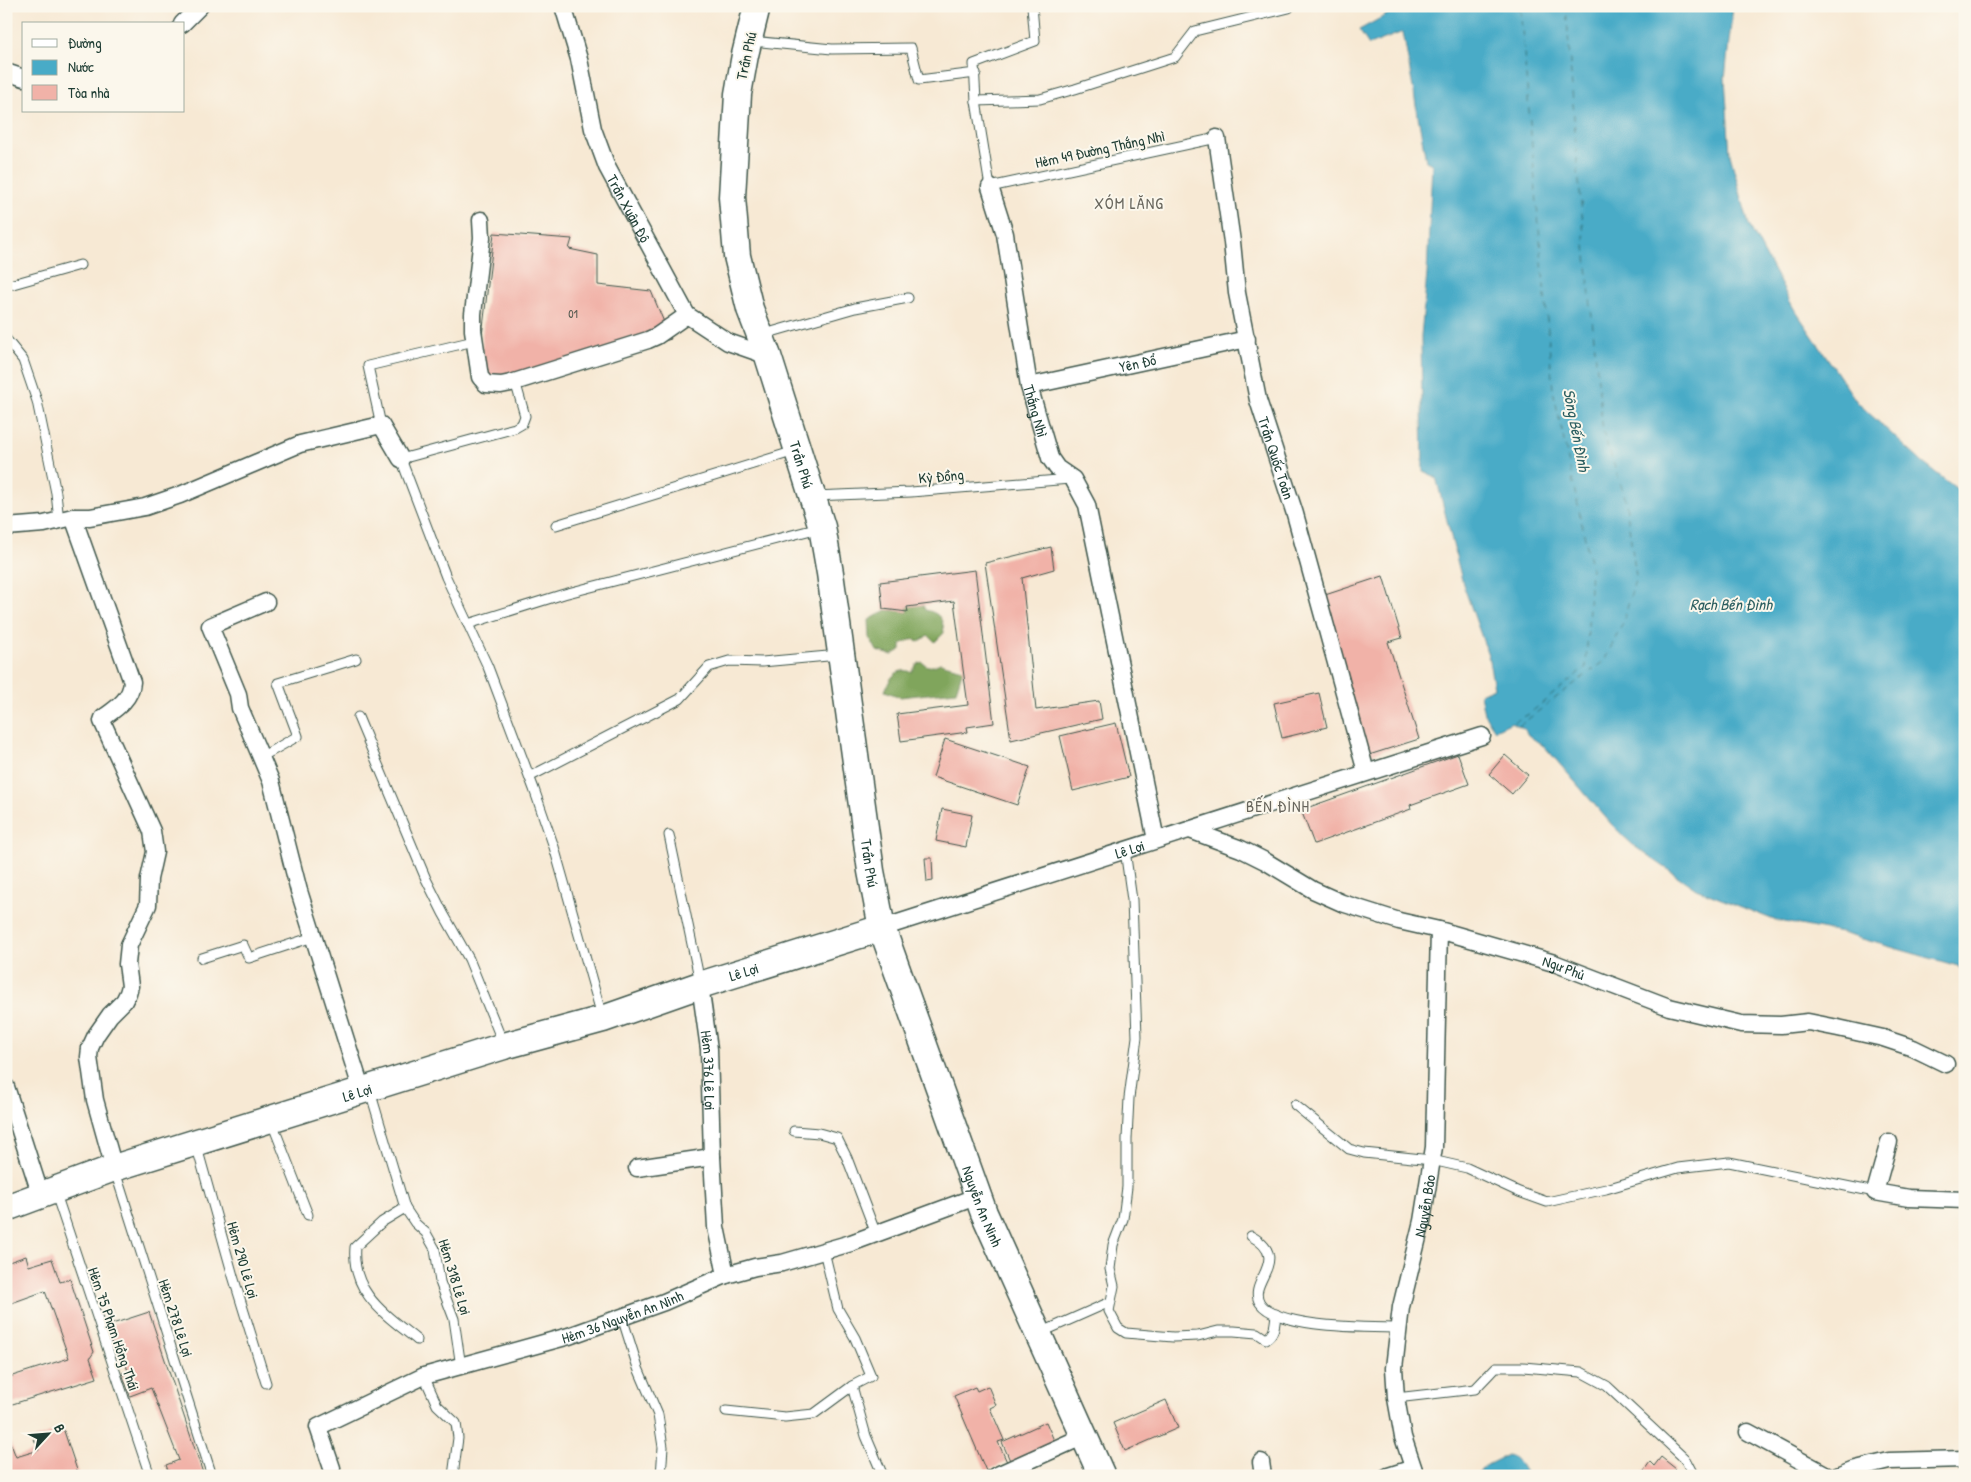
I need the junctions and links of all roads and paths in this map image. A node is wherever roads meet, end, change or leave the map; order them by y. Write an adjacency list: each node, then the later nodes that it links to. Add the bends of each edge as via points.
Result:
1 (200, 6): 6 (street)
2 (563, 6): 18 (street, Trần Xuân Độ, via 580,59 593,129 607,167)
3 (757, 6): 7 (main road, Trần Phú)
4 (1032, 6): 9 (lane, via 1035,41 974,64)
5 (1289, 8): 11 (lane, via 1195,31 1176,57 1075,89 1040,99)
6 (184, 22)
7 (749, 41): 9 (lane, via 832,49 911,48 919,80); 22 (main road, Trần Phú, via 738,94 732,197 737,256 750,309)
8 (6, 72): 10 (street)
9 (976, 73): 11 (lane, Thắng Nhì)
10 (22, 78)
11 (976, 101): 13 (lane, Thắng Nhì)
12 (1217, 138): 13 (lane, Hẻm 49 Đường Thắng Nhì); 20 (street, Trần Quốc Toản, via 1237,293)
13 (990, 188): 24 (street, Thắng Nhì, via 1005,234)
14 (481, 220): 21 (street, via 482,238 473,314)
15 (80, 265): 16 (lane)
16 (6, 286)
17 (908, 298): 22 (lane, via 856,308)
18 (687, 315): 22 (street, Trần Xuân Độ, via 728,342); 23 (street, via 648,340)
19 (6, 339): 30 (lane, via 23,360 37,401 56,493)
20 (1247, 339): 24 (street, Yên Đổ); 41 (street, Trần Quốc Toản, via 1258,400 1295,514)
21 (474, 341): 23 (street, via 480,378 484,383 501,385); 25 (lane, via 368,366)
22 (764, 345): 26 (main road, Trần Phú)
23 (515, 381): 27 (lane, via 525,416 522,424)
24 (1029, 386): 28 (street, Thắng Nhì, via 1050,458 1057,468)
25 (381, 425): 27 (street); 30 (street, via 300,444 145,507)
26 (798, 450): 29 (main road, Trần Phú); 31 (lane)
27 (401, 459): 35 (lane, via 446,577)
28 (1073, 479): 29 (lane, Kỳ Đồng); 45 (street, Thắng Nhì, via 1087,505)
29 (811, 496): 33 (main road, Trần Phú)
30 (66, 519): 32 (street); 64 (street, via 132,682 129,697 102,722 152,831 155,852 148,905 129,944 128,993 90,1048 95,1100)
31 (556, 525)
32 (6, 527)
33 (822, 527): 35 (lane, via 564,594); 36 (main road, Trần Phú)
34 (266, 602): 40 (street, via 210,626)
35 (468, 624): 42 (lane, via 488,667)
36 (841, 655): 42 (lane, via 762,662 729,661 709,668 680,699); 47 (main road, Trần Phú)
37 (356, 659): 40 (lane, via 278,683 298,736)
38 (358, 717): 53 (lane, via 426,879 470,959)
39 (1482, 736): 41 (street, Lê Lợi)
40 (261, 757): 49 (street, via 271,781)
41 (1366, 772): 43 (street, Lê Lợi)
42 (529, 777): 52 (lane, via 554,847)
43 (1190, 830): 45 (street, Lê Lợi); 48 (street, Ngư Phủ, via 1249,853 1342,903)
44 (669, 835): 51 (lane)
45 (1156, 840): 46 (street, Lê Lợi)
46 (1125, 850): 47 (street, Lê Lợi); 77 (lane, via 1132,900 1137,1037 1128,1098 1127,1187 1123,1219 1113,1245 1110,1269 1114,1286)
47 (882, 928): 51 (main road, Lê Lợi); 68 (main road, Nguyễn An Ninh)
48 (1439, 930): 54 (street, Ngư Phủ, via 1554,963 1669,1007 1741,1024 1808,1022 1838,1028 1883,1038); 63 (street, Nguyễn Bảo)
49 (313, 937): 50 (lane, via 249,958 243,945); 56 (street)
50 (202, 958)
51 (700, 985): 52 (main road, Lê Lợi); 62 (street, Hẻm 376 Lê Lợi, via 709,1049)
52 (603, 1019): 53 (main road, Lê Lợi)
53 (504, 1046): 56 (main road, Lê Lợi)
54 (1946, 1064)
55 (6, 1087): 67 (street)
56 (365, 1090): 58 (main road, Lê Lợi); 71 (lane, Hẻm 318 Lê Lợi)
57 (1295, 1105): 63 (lane, via 1350,1150)
58 (271, 1120): 61 (main road, Lê Lợi); 72 (lane)
59 (794, 1131): 73 (lane, via 837,1138)
60 (1889, 1142): 66 (street)
61 (196, 1143): 64 (main road, Lê Lợi); 85 (lane, Hẻm 290 Lê Lợi)
62 (712, 1157): 65 (street); 76 (street, Hẻm 376 Lê Lợi, via 716,1227)
63 (1432, 1160): 66 (lane, via 1467,1168 1547,1202 1678,1168 1728,1162); 80 (street, Nguyễn Bảo)
64 (114, 1168): 67 (main road, Lê Lợi); 95 (lane, Hẻm 278 Lê Lợi)
65 (637, 1168)
66 (1875, 1192): 69 (street, via 1909,1198)
67 (48, 1193): 70 (main road, Lê Lợi); 94 (lane, Hẻm 75 Phạm Hồng Thái)
68 (978, 1196): 73 (street, Hẻm 36 Nguyễn An Ninh); 81 (main road, Nguyễn An Ninh)
69 (1965, 1200)
70 (6, 1208)
71 (405, 1208): 82 (lane, via 382,1222 355,1247 354,1261 360,1282 374,1305); 83 (lane, Hẻm 318 Lê Lợi, via 435,1249 440,1282 454,1319)
72 (308, 1215)
73 (876, 1234): 75 (street, Hẻm 36 Nguyễn An Ninh)
74 (1251, 1236): 78 (lane, via 1262,1242 1268,1252 1258,1299 1261,1305)
75 (824, 1251): 76 (street, Hẻm 36 Nguyễn An Ninh); 86 (lane, via 838,1310 855,1338 871,1376)
76 (726, 1275): 79 (street, Hẻm 36 Nguyễn An Ninh)
77 (1110, 1302): 78 (lane, via 1109,1312 1118,1328 1126,1333 1159,1337 1234,1331 1257,1333 1266,1339 1274,1330); 81 (lane)
78 (1276, 1314): 80 (lane, via 1312,1324)
79 (622, 1317): 83 (street, Hẻm 36 Nguyễn An Ninh); 97 (lane, via 658,1415 663,1447)
80 (1398, 1328): 87 (street, Nguyễn Bảo, via 1394,1368)
81 (1038, 1334): 90 (main road, Nguyễn An Ninh)
82 (417, 1340)
83 (461, 1367): 84 (street, Hẻm 36 Nguyễn An Ninh)
84 (424, 1376): 92 (street, Hẻm 36 Nguyễn An Ninh, via 318,1427); 96 (lane, via 437,1405 456,1424 458,1438)
85 (266, 1383)
86 (852, 1386): 88 (lane, via 814,1414 785,1417); 98 (lane, via 866,1436)
87 (1396, 1398): 93 (street, Nguyễn Bảo, via 1403,1436); 102 (lane, via 1475,1389 1496,1367 1581,1372 1607,1386 1686,1459)
88 (726, 1411)
89 (1748, 1432): 103 (street)
90 (1084, 1436): 99 (street); 100 (main road, Nguyễn An Ninh)
91 (1965, 1459): 104 (street, via 1889,1461)
92 (330, 1472)
93 (1415, 1472): 101 (street)
94 (150, 1476)
95 (212, 1476)
96 (454, 1476)
97 (661, 1476)
98 (883, 1476)
99 (995, 1476)
100 (1102, 1476)
101 (1388, 1476)
102 (1694, 1476)
103 (1829, 1476)
104 (1837, 1476)

